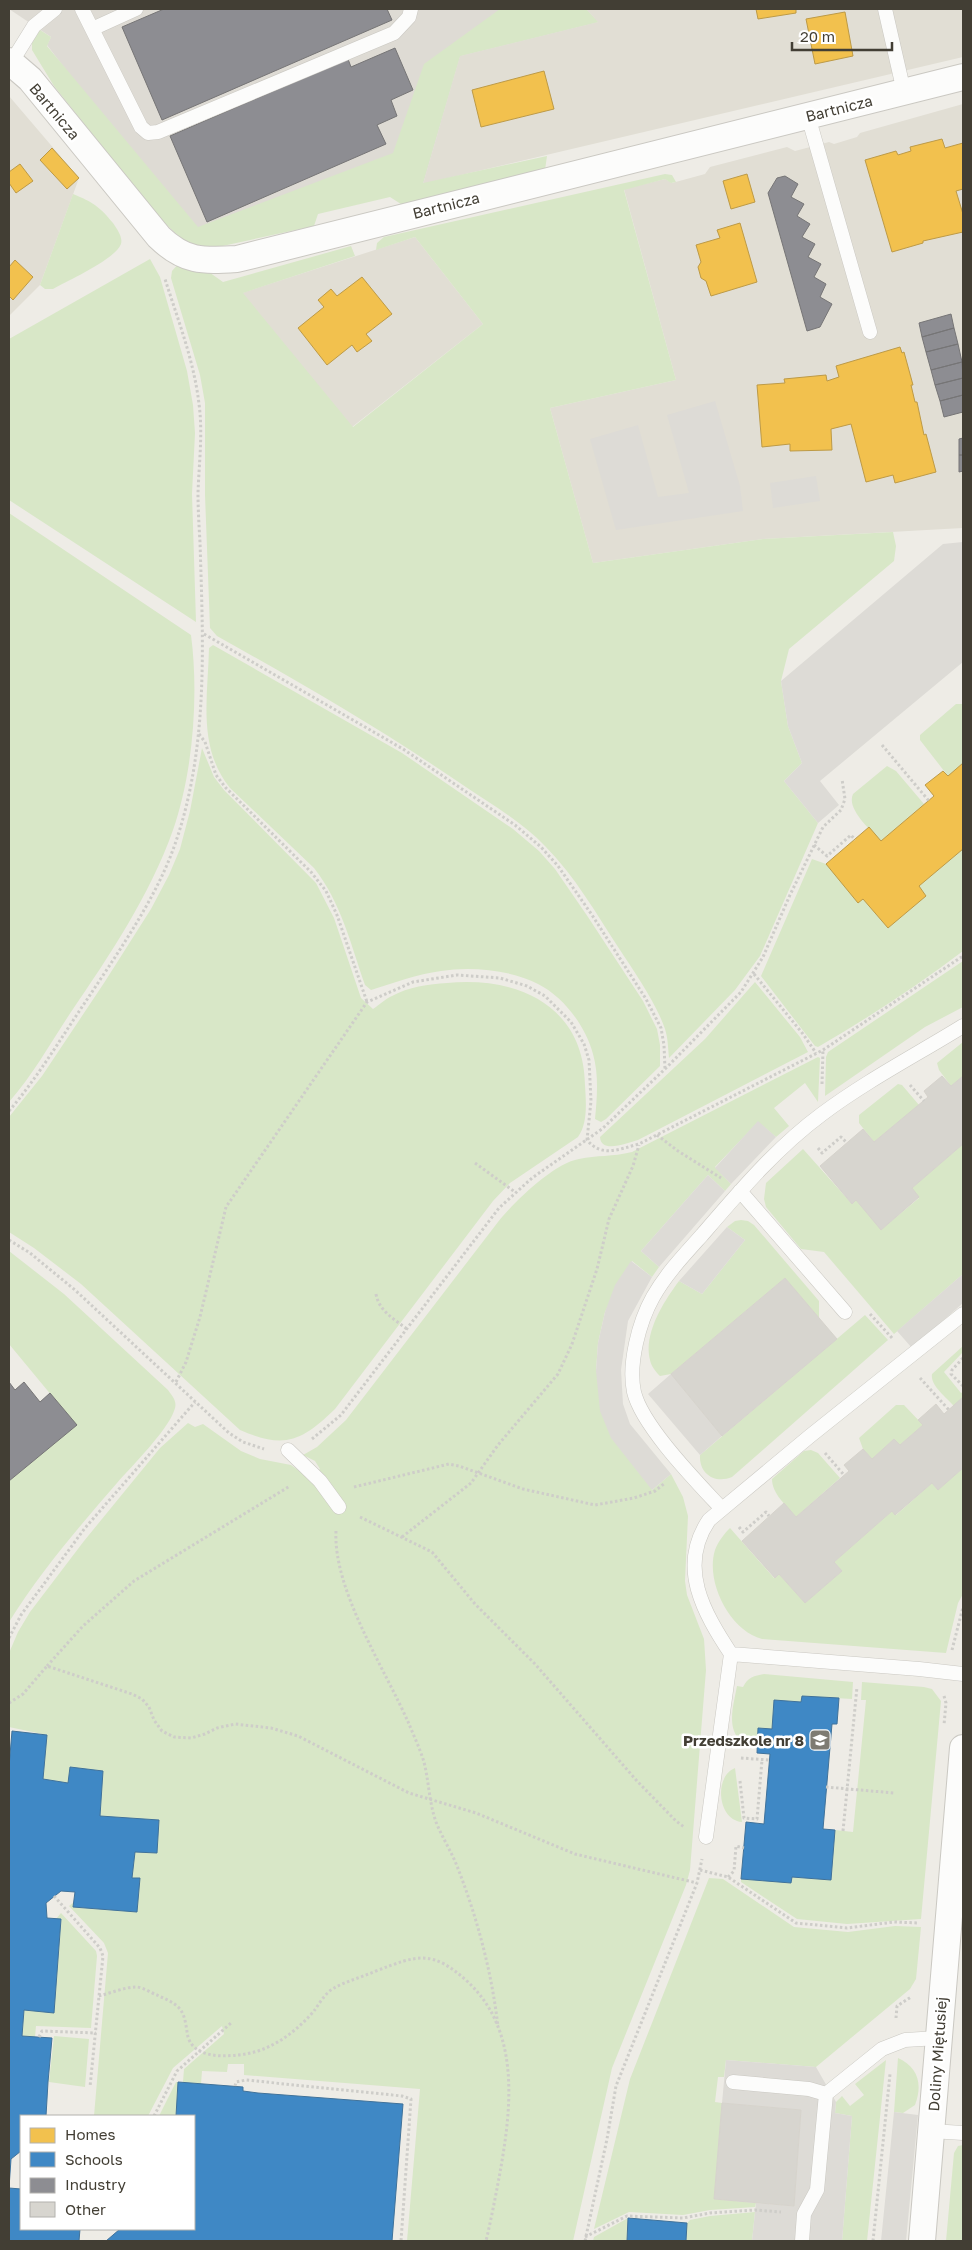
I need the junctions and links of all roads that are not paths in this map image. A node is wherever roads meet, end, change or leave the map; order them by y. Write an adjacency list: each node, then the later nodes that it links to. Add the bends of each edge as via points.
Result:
1 (55, 9): 7 (lane, via 34,26)
2 (82, 9): 6 (lane)
3 (136, 9): 6 (lane)
4 (411, 9): 6 (lane, via 409,17 394,32 158,132 148,133 141,127)
5 (885, 9): 9 (lane)
6 (92, 29)
7 (10, 62): 10 (street, Bartnicza, via 30,79 159,237 176,252 196,260 237,259)
8 (963, 77): 9 (street, Bartnicza)
9 (904, 92): 10 (street, Bartnicza)
10 (808, 116): 11 (lane)
11 (870, 332)
12 (963, 1026): 13 (lane, via 822,1114)
13 (740, 1191): 14 (lane); 18 (lane, via 664,1279 641,1323 635,1344 634,1391 642,1414)
14 (845, 1312)
15 (963, 1314): 18 (lane)
16 (288, 1450): 17 (lane, via 312,1472)
17 (339, 1507)
18 (722, 1510): 19 (lane, via 701,1532 696,1546 695,1574 698,1592 712,1626)
19 (731, 1654): 20 (lane); 22 (lane)
20 (963, 1674)
21 (963, 1748): 23 (street, Doliny Miętusiej)
22 (706, 1837)
23 (958, 1867): 24 (street, Doliny Miętusiej, via 947,1926)
24 (938, 2038): 26 (lane, via 893,2043 869,2057); 27 (street, Doliny Miętusiej)
25 (733, 2082): 26 (lane, via 810,2089)
26 (826, 2094): 29 (lane, via 817,2190 804,2214)
27 (931, 2131): 28 (lane); 30 (street, Doliny Miętusiej)
28 (963, 2133)
29 (802, 2241)
30 (922, 2241)

